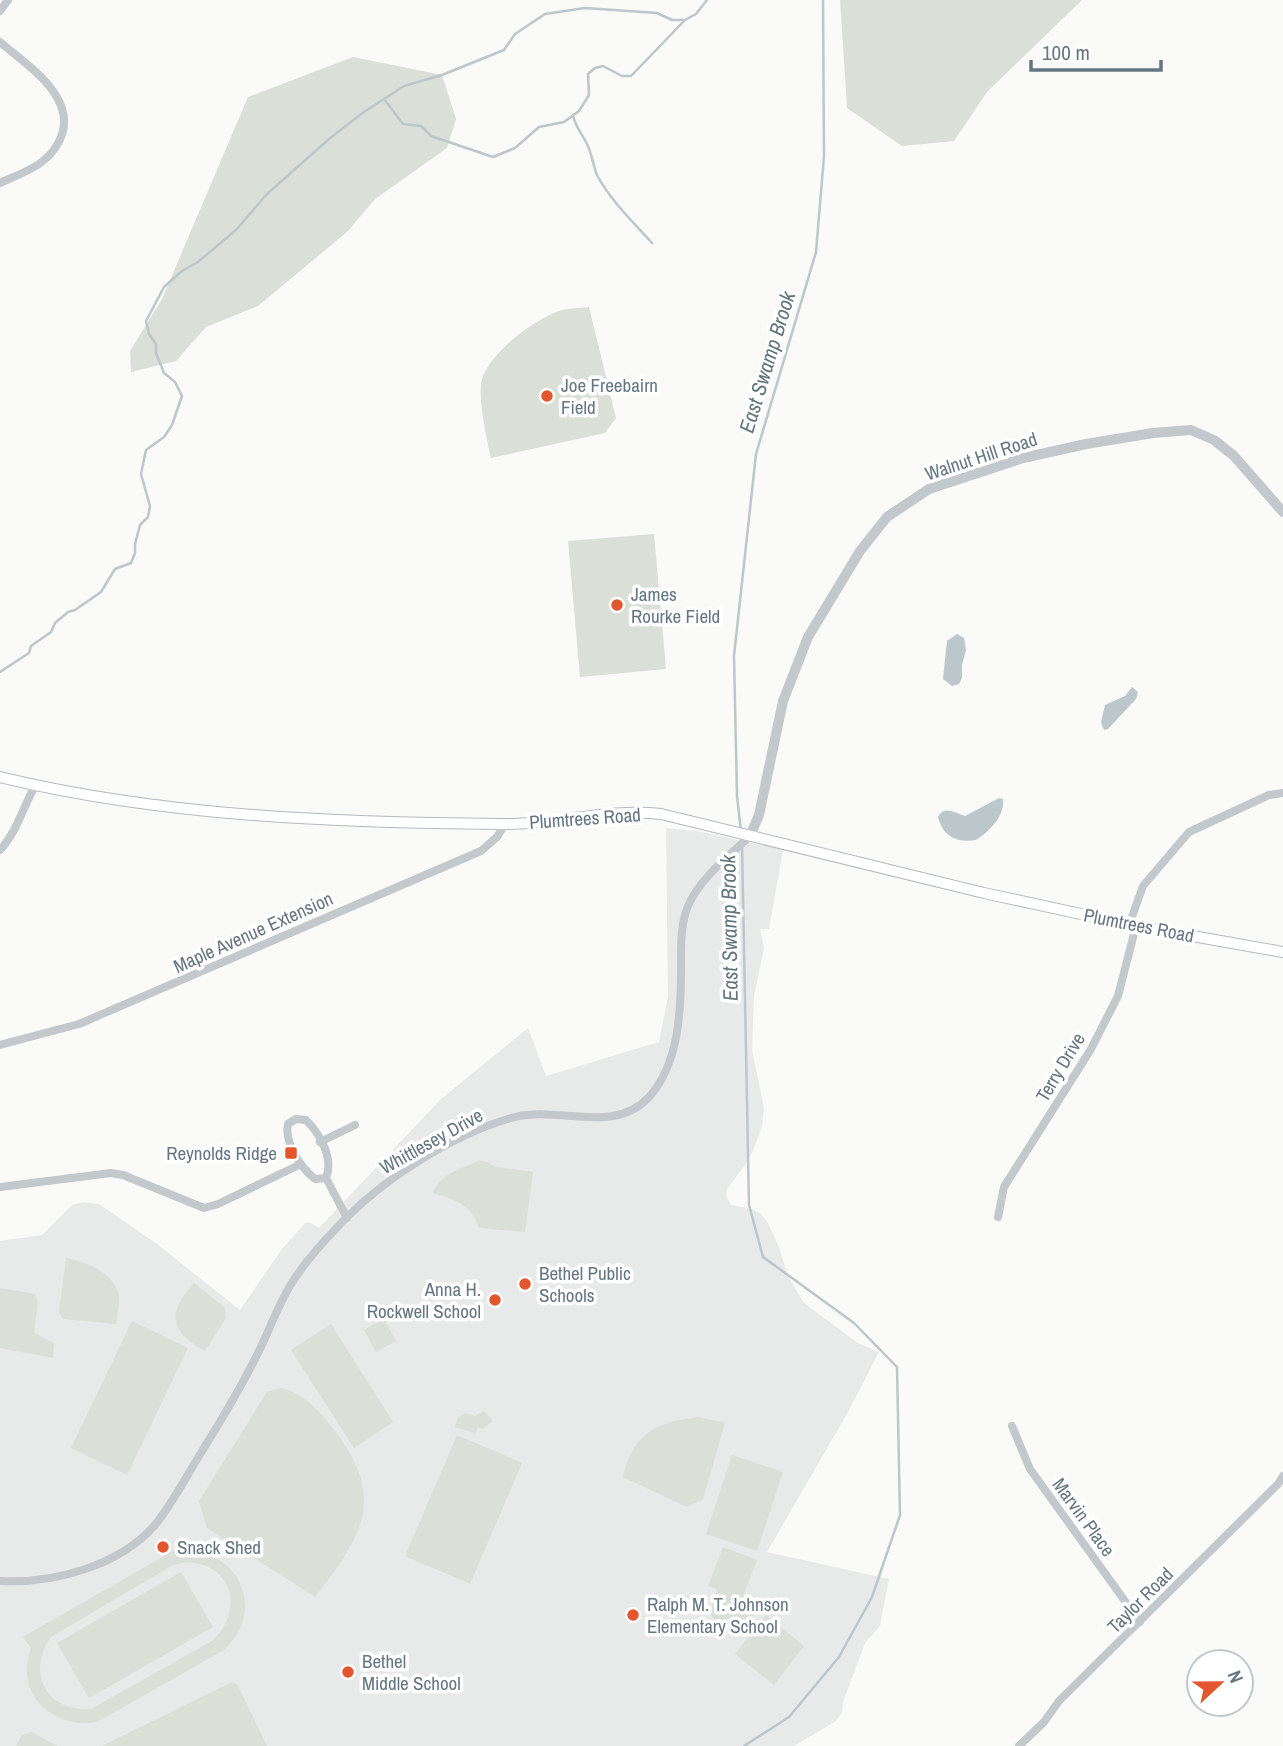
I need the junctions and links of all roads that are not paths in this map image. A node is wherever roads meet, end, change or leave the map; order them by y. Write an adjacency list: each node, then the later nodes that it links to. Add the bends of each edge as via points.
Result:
1 (8, 0): 2 (street)
2 (0, 11)
3 (0, 42): 4 (street, via 57,95 64,122 63,136 53,152 40,164)
4 (0, 183)
5 (1283, 512): 10 (street, Walnut Hill Road, via 1234,456 1192,430 1086,444 1023,458 929,489 887,517 860,551 808,637 782,701 759,815)
6 (0, 777): 7 (main road, Plumtrees Road)
7 (35, 786): 9 (main road, Plumtrees Road, via 145,803 299,818); 11 (street)
8 (1283, 793): 12 (street, Terry Drive, via 1269,795 1189,832 1143,886)
9 (505, 824): 10 (main road, Plumtrees Road, via 637,813); 14 (street, Maple Avenue Extension, via 481,851 79,1024)
10 (749, 836): 12 (main road, Plumtrees Road); 20 (street, Whittlesey Drive, via 704,882 688,907 683,924 680,1021 664,1073 648,1098 611,1118 530,1114 497,1123 400,1173)
11 (0, 850)
12 (1133, 925): 13 (main road, Plumtrees Road); 21 (street, Terry Drive, via 1118,996 1091,1049 1004,1186)
13 (1283, 952)
14 (0, 1045)
15 (355, 1125): 16 (street)
16 (320, 1142): 17 (street, via 306,1120 288,1124 286,1133); 18 (street, via 328,1156)
17 (301, 1164): 18 (street, via 315,1179); 19 (street, via 204,1208 111,1173)
18 (326, 1178): 20 (street)
19 (0, 1187)
20 (347, 1217): 24 (street, Whittlesey Drive, via 289,1287 232,1404 155,1524 131,1546 92,1566 41,1579)
21 (998, 1217)
22 (1012, 1426): 25 (street, Marvin Place, via 1030,1469)
23 (1283, 1476): 25 (street, Taylor Road)
24 (0, 1581)
25 (1140, 1622): 26 (street, Taylor Road)
26 (1019, 1746)

